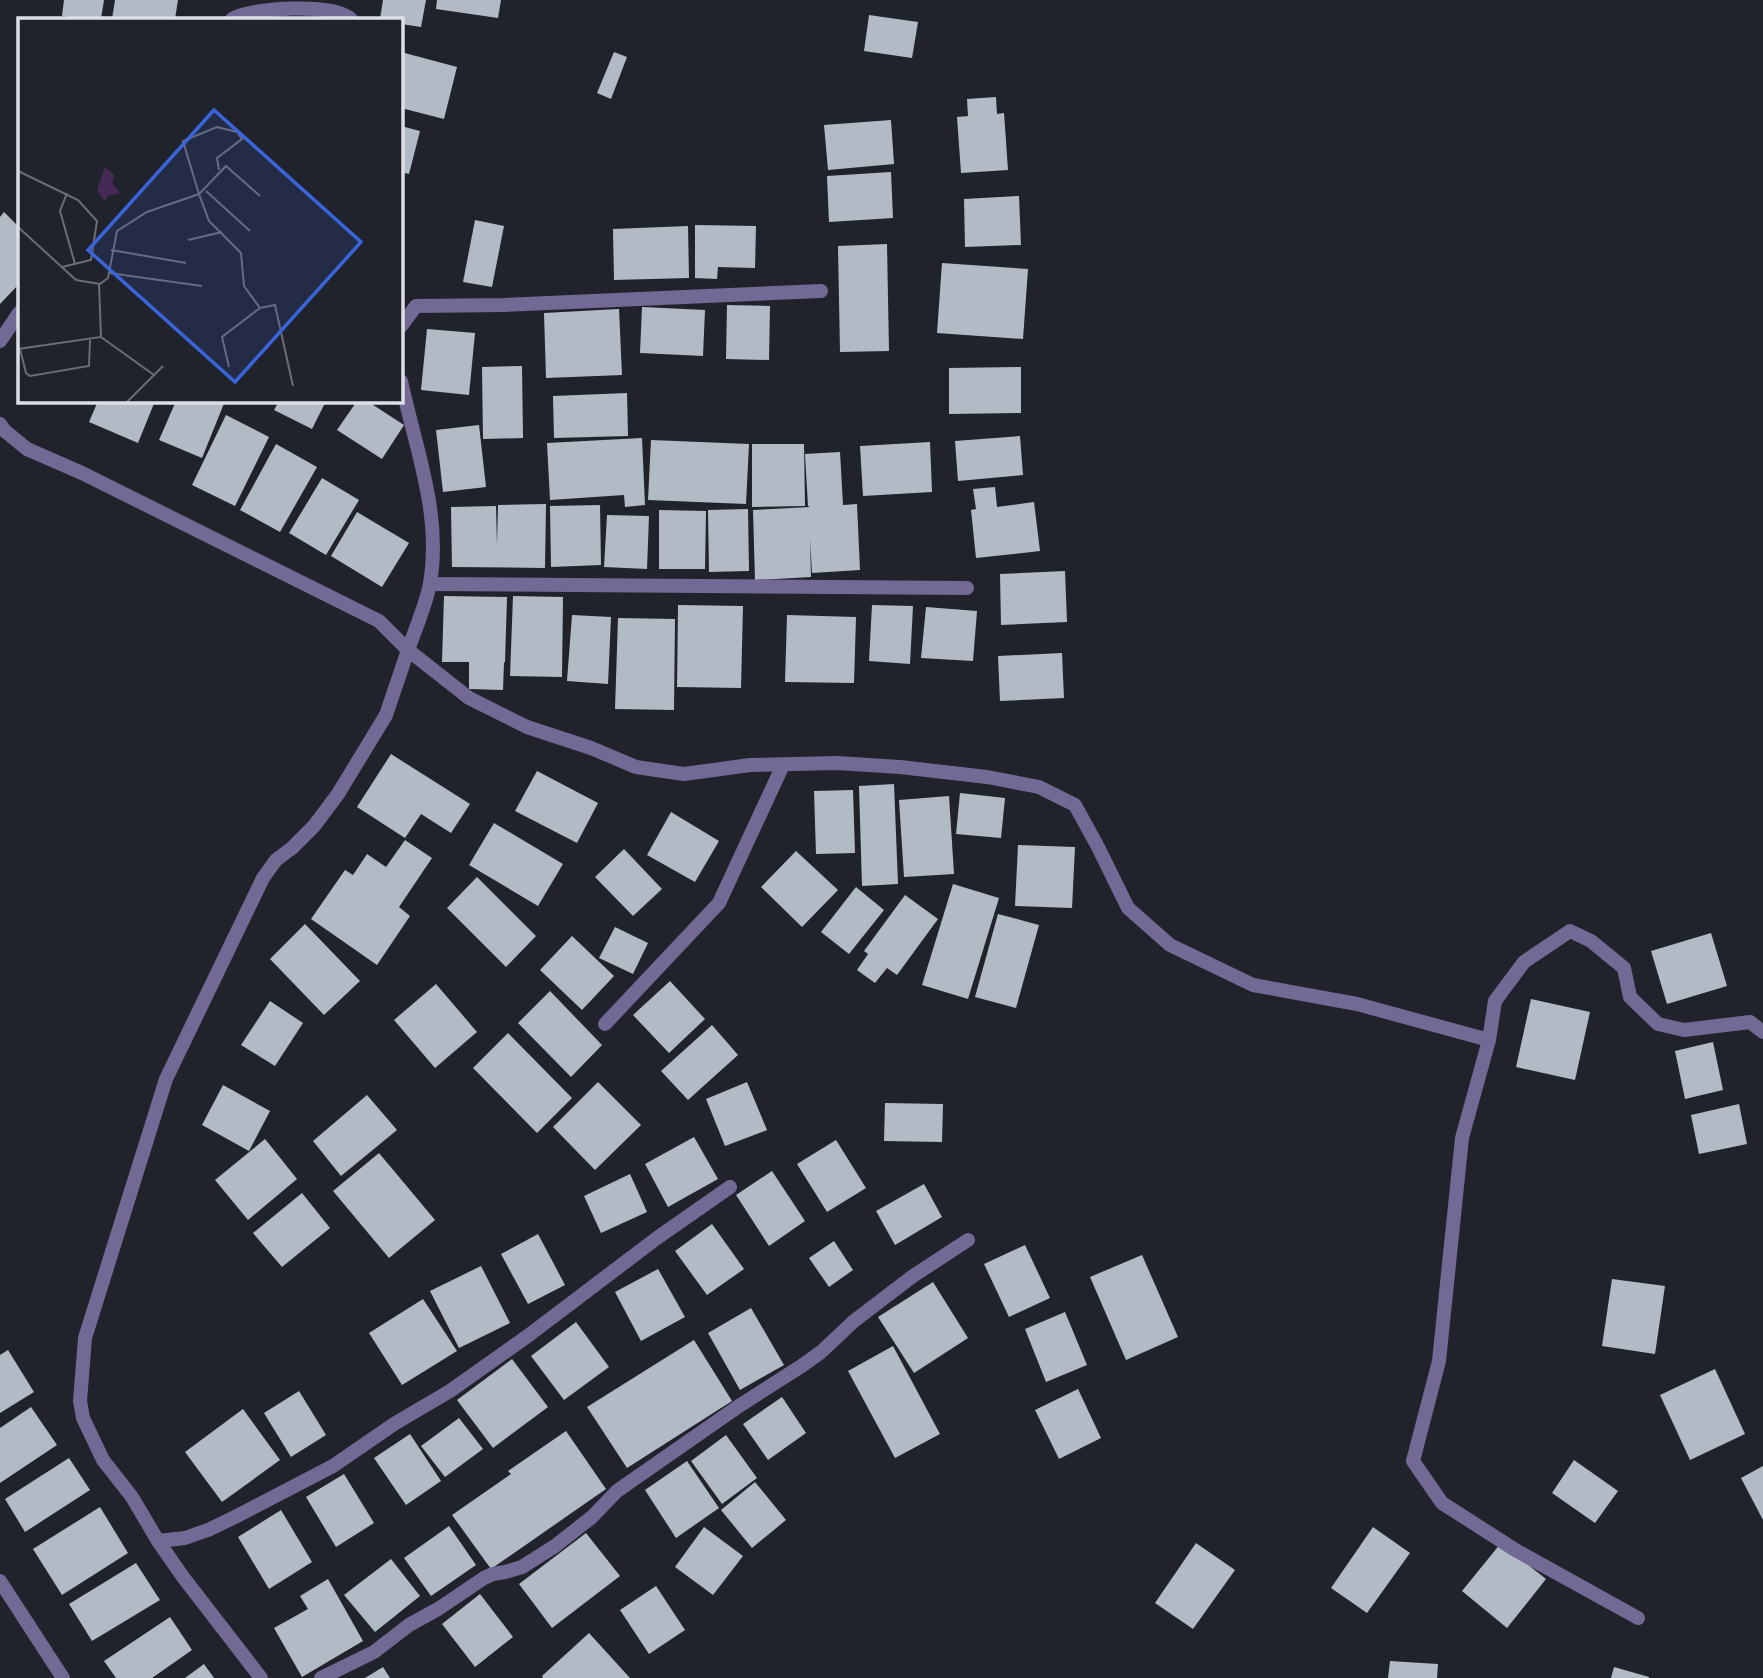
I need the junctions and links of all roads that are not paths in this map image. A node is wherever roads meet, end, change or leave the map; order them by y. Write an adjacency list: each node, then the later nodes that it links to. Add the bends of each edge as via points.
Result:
1 (234, 18): 2 (street, via 284,8 325,10)
2 (350, 18)
3 (821, 291): 5 (street, via 416,306)
4 (18, 314): 6 (street)
5 (402, 325)
6 (0, 341)
7 (402, 385): 9 (street, via 433,527)
8 (0, 424): 11 (street, via 27,449 379,621)
9 (430, 584): 10 (street); 11 (street)
10 (967, 588)
11 (408, 650): 12 (street, via 469,698 527,727 636,766 684,774); 18 (street, via 386,715 338,794 263,878 166,1079 85,1338 83,1418 103,1460)
12 (783, 765): 13 (street, via 719,903); 15 (street, via 900,766 1040,788 1075,805 1128,908 1170,945 1253,985 1357,1004)
13 (606, 1024)
14 (1763, 1032): 15 (street, via 1750,1023 1684,1030 1658,1024 1630,997 1624,968 1591,941 1570,931 1524,962 1495,1001)
15 (1489, 1040): 20 (street, via 1462,1138 1439,1361 1413,1461 1442,1503)
16 (730, 1187): 18 (street, via 450,1391 333,1466 208,1530)
17 (968, 1240): 23 (street, via 913,1276 803,1365 617,1491 546,1552 522,1567 484,1578 374,1652)
18 (158, 1541): 22 (street)
19 (0, 1581): 21 (street)
20 (1638, 1618)
21 (63, 1678)
22 (261, 1678)
23 (321, 1678)

